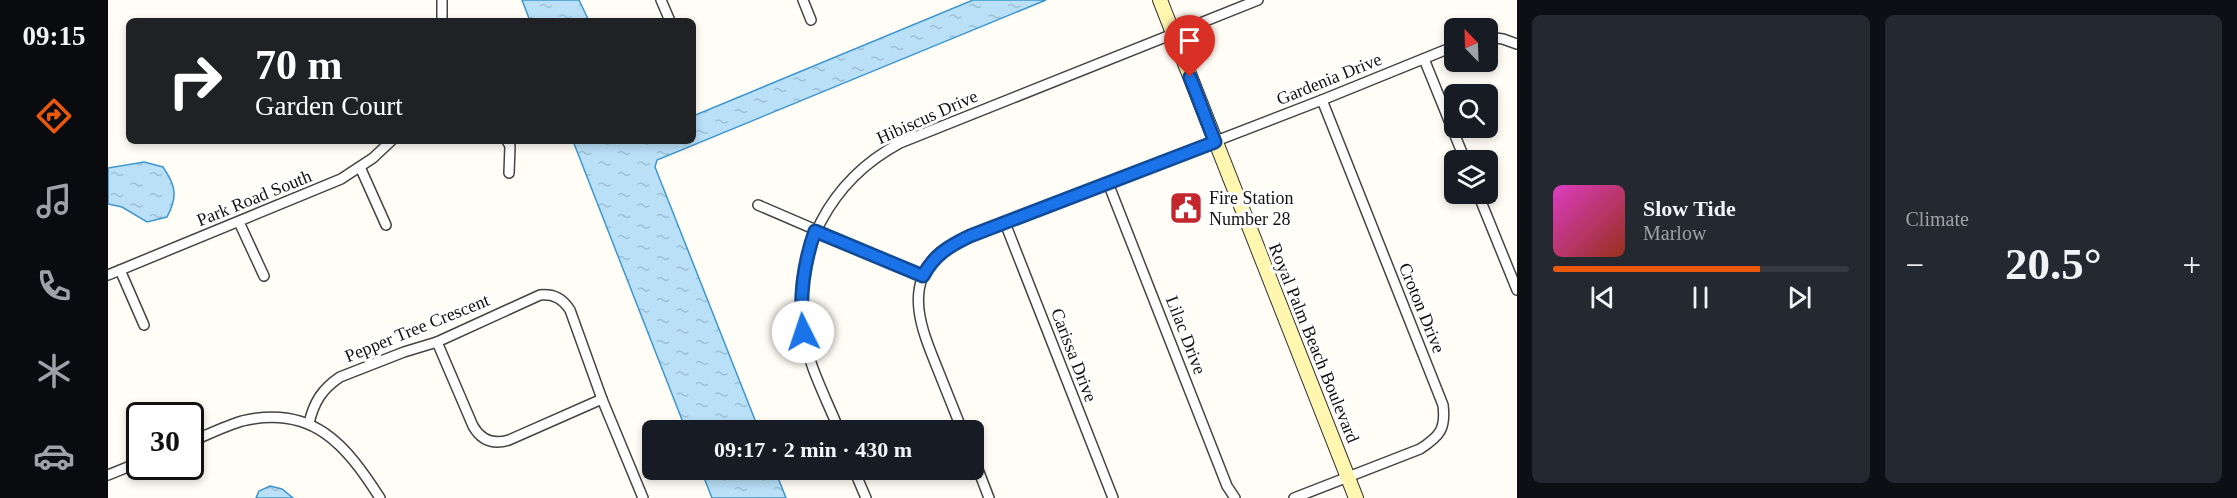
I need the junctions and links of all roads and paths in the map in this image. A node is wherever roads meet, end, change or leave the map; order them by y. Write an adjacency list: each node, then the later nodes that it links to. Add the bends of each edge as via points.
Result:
1 (442, 0): 6 (street)
2 (662, 0): 7 (street)
3 (803, 0): 8 (street)
4 (1160, 0): 9 (street, Royal Palm Beach Boulevard)
5 (1258, 0): 9 (street, Hibiscus Drive)
6 (442, 18)
7 (669, 18)
8 (811, 20)
9 (1173, 34): 15 (street, Royal Palm Beach Boulevard); 27 (street, Hibiscus Drive, via 887,150 852,177)
10 (1498, 38): 11 (street)
11 (1517, 44)
12 (1444, 51): 13 (street, Gardenia Drive)
13 (1424, 59): 14 (street, Gardenia Drive); 18 (street)
14 (1322, 100): 15 (street, Gardenia Drive); 42 (street, Croton Drive, via 1443,405 1444,419 1435,439 1420,449)
15 (1215, 142): 21 (street, Gardenia Drive); 42 (street, Royal Palm Beach Boulevard)
16 (387, 144): 19 (street, Park Road South)
17 (509, 144): 20 (street)
18 (1461, 150)
19 (360, 167): 24 (street, Park Road South); 26 (street)
20 (509, 173)
21 (1108, 183): 25 (street, Gardenia Drive); 50 (street, Lilac Drive)
22 (1482, 204): 32 (street)
23 (758, 205): 27 (street)
24 (239, 222): 28 (street, Park Road South); 30 (street)
25 (1005, 224): 31 (street, Gardenia Drive, via 949,246 936,256); 49 (street, Carissa Drive)
26 (386, 225)
27 (815, 231): 31 (street); 36 (street, Hibiscus Drive, via 803,274 803,332)
28 (120, 270): 29 (street, Park Road South); 33 (street)
29 (108, 275)
30 (264, 276)
31 (923, 276): 37 (street, via 919,317)
32 (1517, 290)
33 (144, 325)
34 (437, 342): 35 (street, via 473,426 488,441 509,440); 35 (street, Pepper Tree Crescent, via 540,296 554,296 570,310); 38 (street, Pepper Tree Crescent, via 331,383 317,399)
35 (602, 399): 46 (street, Pepper Tree Crescent)
36 (835, 420)
37 (958, 420)
38 (309, 423): 39 (street, via 289,418 258,419); 45 (street, via 357,463)
39 (204, 437)
40 (126, 468): 41 (street)
41 (108, 475)
42 (1348, 477): 51 (street); 52 (street, Royal Palm Beach Boulevard)
43 (858, 480): 47 (street)
44 (982, 480): 48 (street)
45 (380, 498)
46 (643, 498)
47 (866, 498)
48 (989, 498)
49 (1113, 498)
50 (1235, 498)
51 (1294, 498)
52 (1356, 498)

